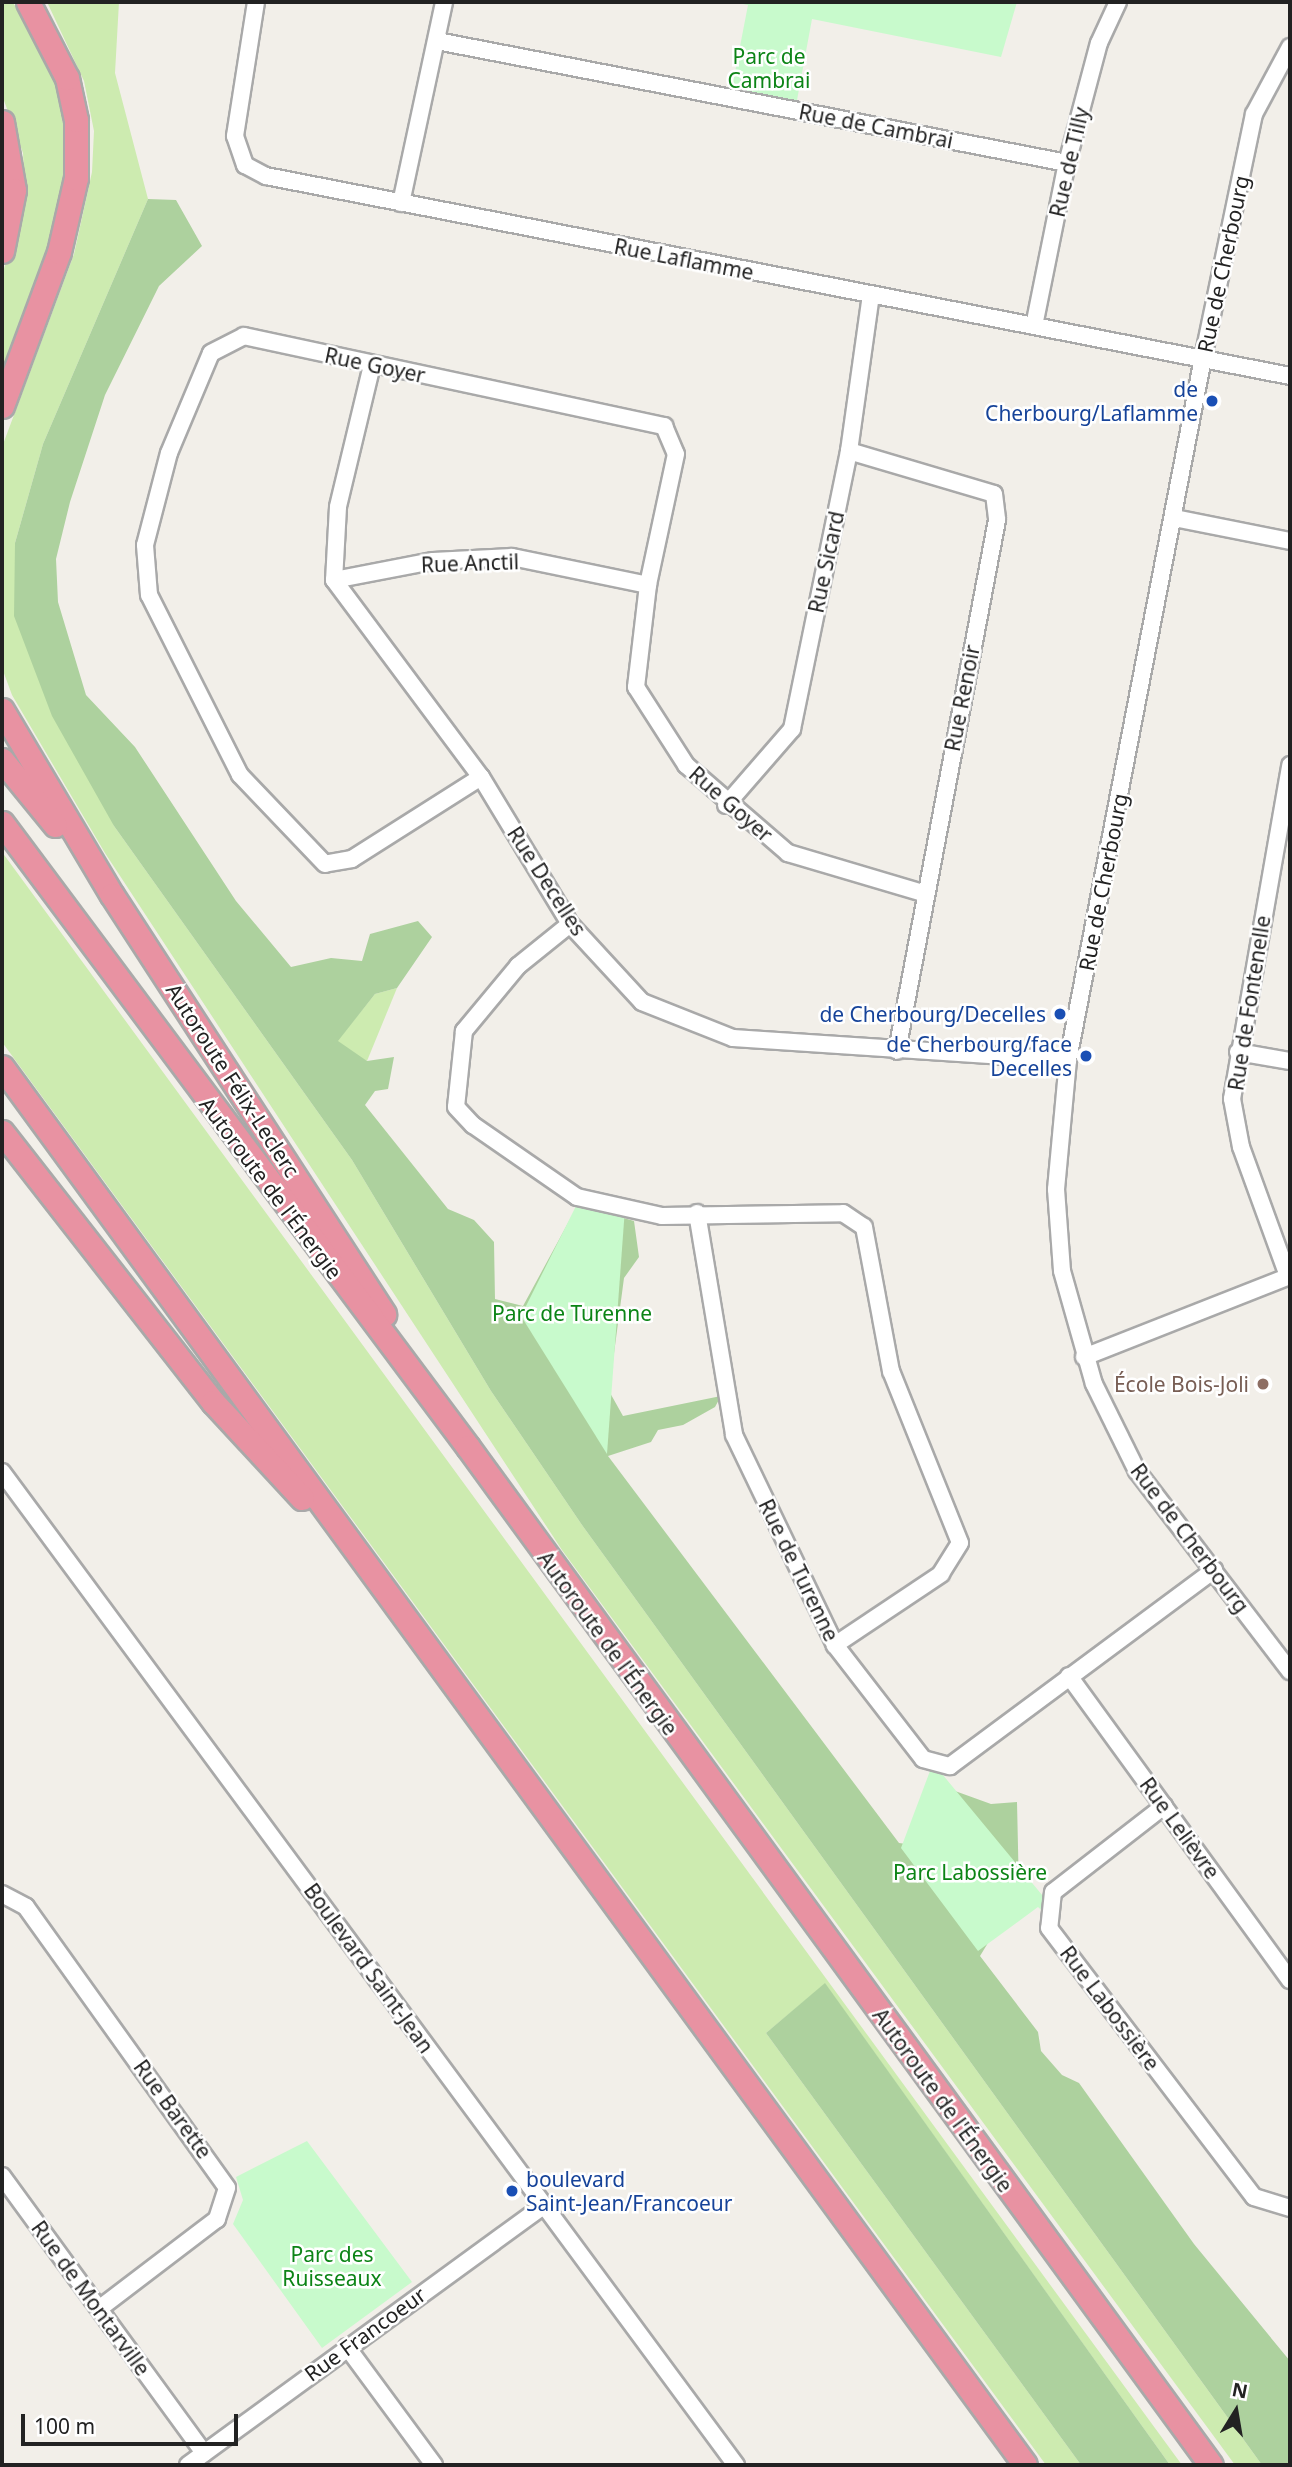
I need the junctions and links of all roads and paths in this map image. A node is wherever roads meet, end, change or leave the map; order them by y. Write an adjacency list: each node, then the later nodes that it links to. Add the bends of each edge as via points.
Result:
1 (28, 2): 16 (highway, via 67,78 77,159 64,236)
2 (256, 2): 9 (street, Rue Laflamme, via 235,136 245,165 266,176)
3 (444, 2): 5 (street)
4 (1118, 2): 8 (street, Rue de Tilly, via 1099,43)
5 (437, 41): 8 (street, Rue de Cambrai); 9 (street)
6 (1290, 47): 13 (street, Rue de Cherbourg, via 1254,114)
7 (2, 122): 10 (highway, via 14,190)
8 (1067, 163): 12 (street, Rue de Tilly)
9 (401, 203): 11 (street, Rue Laflamme)
10 (2, 251)
11 (871, 295): 12 (street, Rue Laflamme); 17 (street, Rue Sicard)
12 (1034, 326): 13 (street, Rue Laflamme)
13 (1203, 358): 15 (street, Rue Laflamme); 18 (street, Rue de Cherbourg)
14 (372, 365): 20 (street, via 338,507); 21 (street, Rue Goyer, via 664,426 676,454); 25 (street, Rue Goyer, via 244,336 211,353 169,453 145,545 149,595 240,775 325,864 352,859)
15 (1290, 376)
16 (2, 406)
17 (849, 452): 26 (street, Rue Sicard, via 792,729); 28 (street, Rue Renoir, via 994,494 997,520)
18 (1174, 518): 19 (street); 33 (street, Rue de Cherbourg)
19 (1290, 541)
20 (334, 580): 21 (street, Rue Anctil, via 433,561 512,557); 25 (street, Rue Decelles)
21 (648, 585): 26 (street, Rue Goyer, via 636,687 686,765)
22 (2, 710): 29 (highway, Autoroute Félix-Leclerc)
23 (2, 760): 29 (highway)
24 (1290, 765): 32 (street, Rue de Fontenelle)
25 (481, 777): 30 (street, Rue Decelles)
26 (726, 806): 28 (street, Rue Goyer, via 789,853)
27 (2, 823): 40 (highway, Autoroute de l'Énergie)
28 (923, 893): 31 (street, Rue Renoir)
29 (112, 895): 40 (highway, Autoroute Félix-Leclerc)
30 (570, 924): 31 (street, Rue Decelles, via 642,1002 733,1038); 37 (street, via 518,966 464,1031 456,1107 577,1197 662,1216)
31 (897, 1051): 33 (street, Rue Decelles)
32 (1238, 1052): 34 (street); 38 (street, Rue de Fontenelle, via 1232,1099 1241,1147)
33 (1068, 1060): 39 (street, Rue de Cherbourg, via 1056,1189 1062,1271)
34 (1290, 1061)
35 (2, 1067): 43 (highway)
36 (2, 1132): 43 (highway, via 213,1402)
37 (697, 1213): 44 (street, Rue de Turenne, via 734,1436); 44 (street, via 843,1213 864,1227 891,1371 960,1543 940,1574)
38 (1289, 1276): 39 (street)
39 (1084, 1357): 42 (street, Rue de Cherbourg, via 1137,1471)
40 (468, 1447): 60 (highway, Autoroute de l'Énergie)
41 (2, 1472): 51 (street, Boulevard Saint-Jean)
42 (1214, 1570): 45 (street, Rue de Cherbourg); 46 (street, Rue de Turenne)
43 (380, 1583): 59 (highway)
44 (835, 1645): 46 (street, Rue de Turenne, via 923,1759 950,1766)
45 (1290, 1671)
46 (1069, 1676): 47 (street, Rue Lelièvre)
47 (1164, 1806): 49 (street, Rue Lelièvre); 52 (street, Rue Labossière, via 1053,1892 1049,1928 1254,2197)
48 (2, 1894): 53 (street, Rue Barette, via 24,1905 227,2188 218,2218)
49 (1290, 1980)
50 (2, 2176): 53 (street, Rue de Montarville)
51 (544, 2204): 54 (street, Rue Francoeur); 58 (street, Boulevard Saint-Jean)
52 (1290, 2208)
53 (99, 2308): 55 (street, Rue de Montarville)
54 (348, 2347): 55 (street, Rue Francoeur); 57 (street)
55 (204, 2453): 56 (street, Rue Francoeur)
56 (188, 2465)
57 (434, 2465)
58 (736, 2465)
59 (1026, 2465)
60 (1212, 2465)

